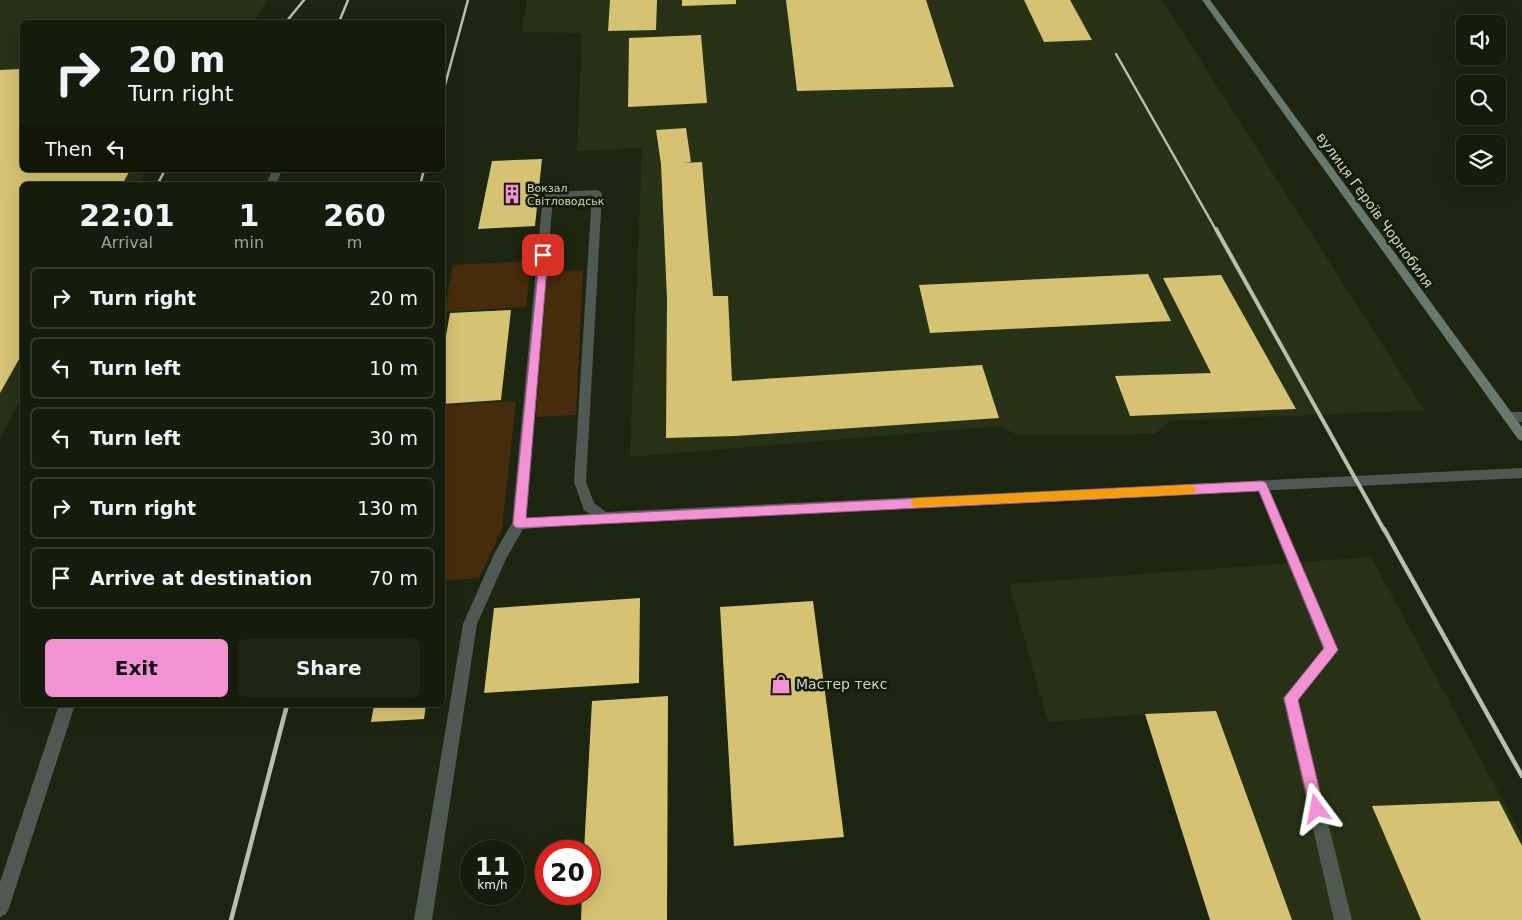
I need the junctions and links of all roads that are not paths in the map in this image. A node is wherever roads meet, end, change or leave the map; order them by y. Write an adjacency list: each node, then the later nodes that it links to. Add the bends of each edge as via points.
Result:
1 (1206, 0): 2 (main road, вулиця Героїв Чорнобиля)
2 (1508, 417): 3 (street); 4 (main road, вулиця Героїв Чорнобиля)
3 (1522, 417)
4 (1522, 436)
5 (1522, 473): 6 (street)
6 (1262, 486): 7 (street); 12 (street, via 1331,650 1290,698)
7 (604, 518): 8 (street); 8 (street, via 589,506 580,482 597,193 548,195)
8 (519, 524): 11 (street, via 500,556 470,624)
9 (66, 707): 10 (street)
10 (0, 908)
11 (423, 920)
12 (1343, 920)

